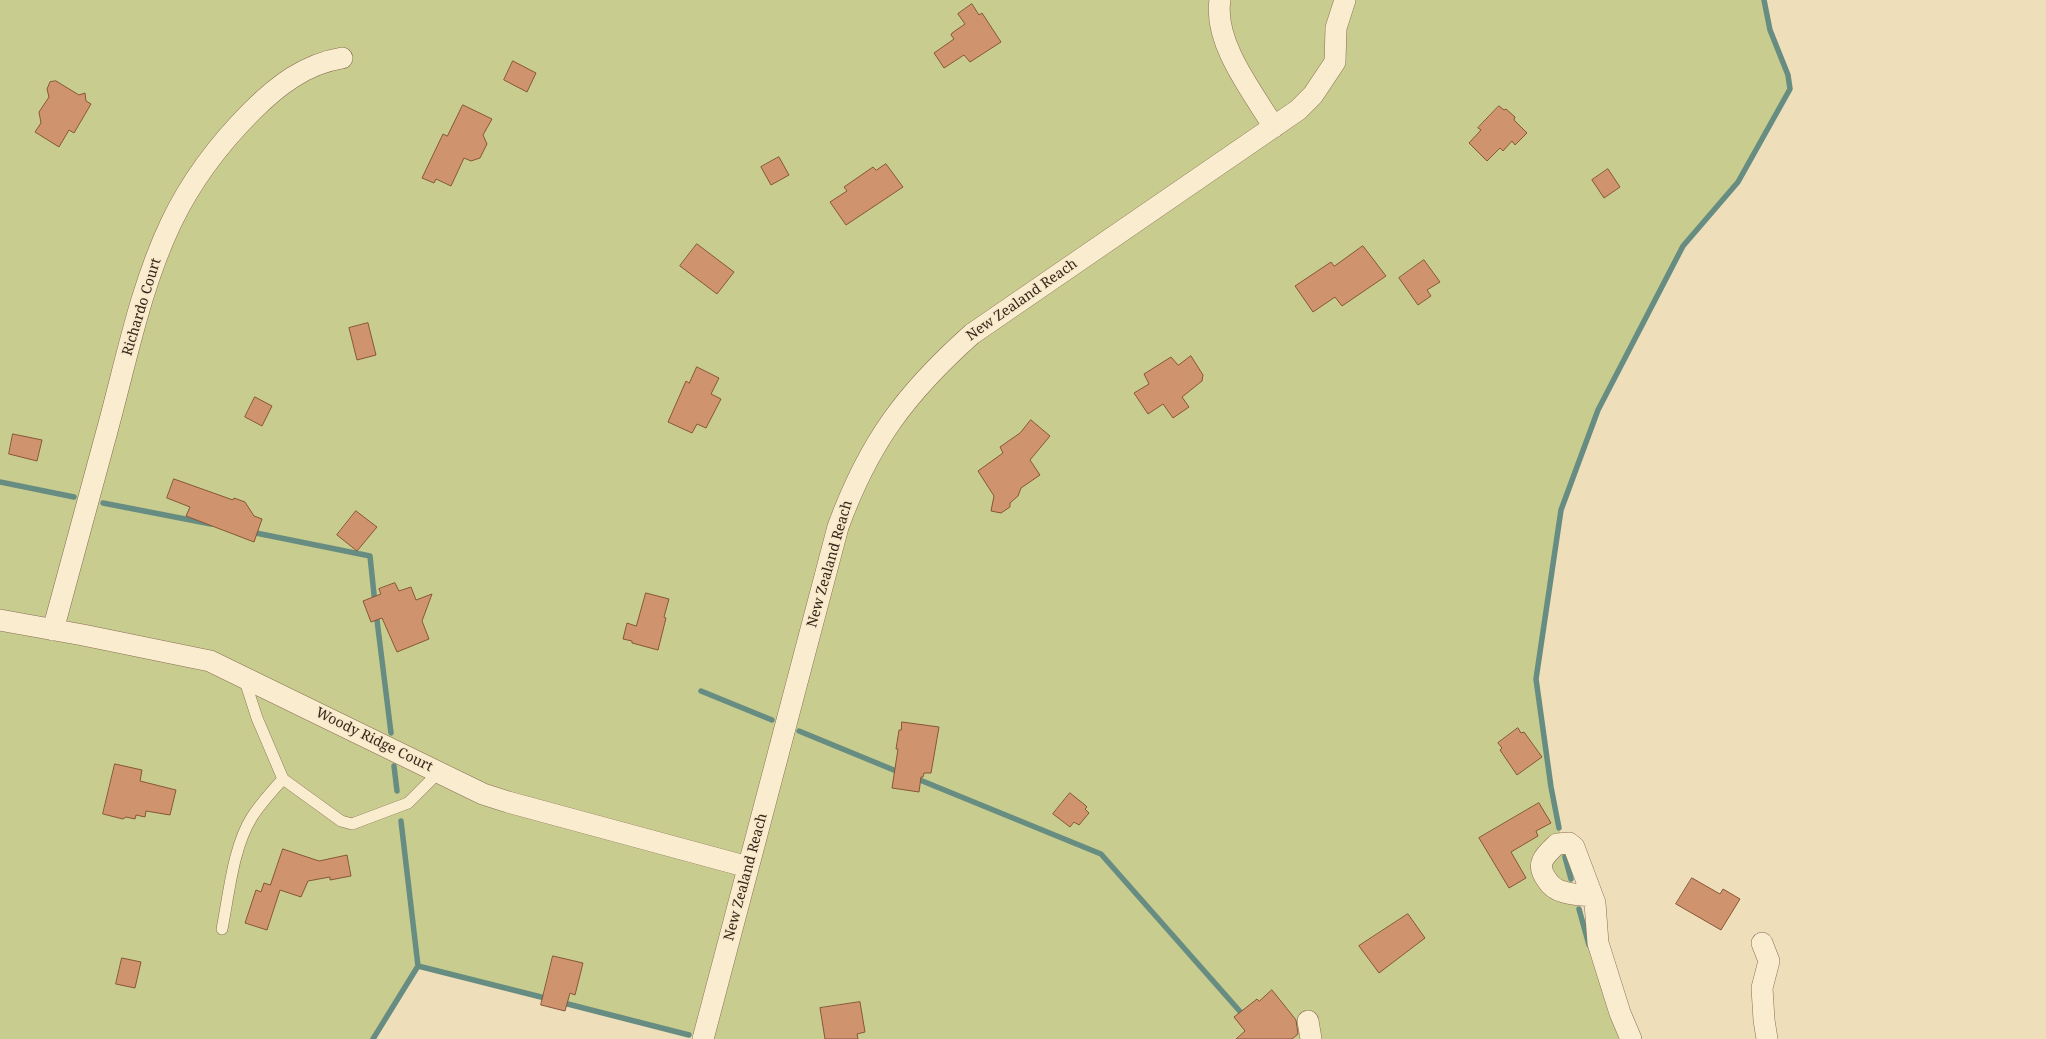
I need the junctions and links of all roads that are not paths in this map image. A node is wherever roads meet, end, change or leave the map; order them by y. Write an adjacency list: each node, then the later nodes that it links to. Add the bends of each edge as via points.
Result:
1 (1220, 0): 4 (street, via 1222,28 1229,51)
2 (1345, 0): 4 (street, New Zealand Reach, via 1336,28 1335,62 1313,95 1298,110)
3 (342, 58): 6 (street, Richardo Court, via 308,68 268,95 213,155 172,222 144,293)
4 (1274, 127): 10 (street, New Zealand Reach, via 972,334 938,364 902,406 866,462 838,527)
5 (0, 620): 6 (street, Woody Ridge Court)
6 (53, 630): 7 (street, Woody Ridge Court, via 210,661)
7 (244, 677): 8 (street, Woody Ridge Court); 9 (lane, via 257,718)
8 (439, 772): 9 (lane, via 408,803 352,824 341,821); 10 (street, Woody Ridge Court, via 483,794 508,802)
9 (283, 779): 12 (lane, via 267,797 245,830 233,871)
10 (748, 867): 14 (street, New Zealand Reach)
11 (1592, 896): 15 (street, via 1595,903 1598,943)
12 (222, 929)
13 (1762, 944): 16 (street, via 1769,961 1762,988)
14 (703, 1039)
15 (1631, 1039)
16 (1767, 1039)

